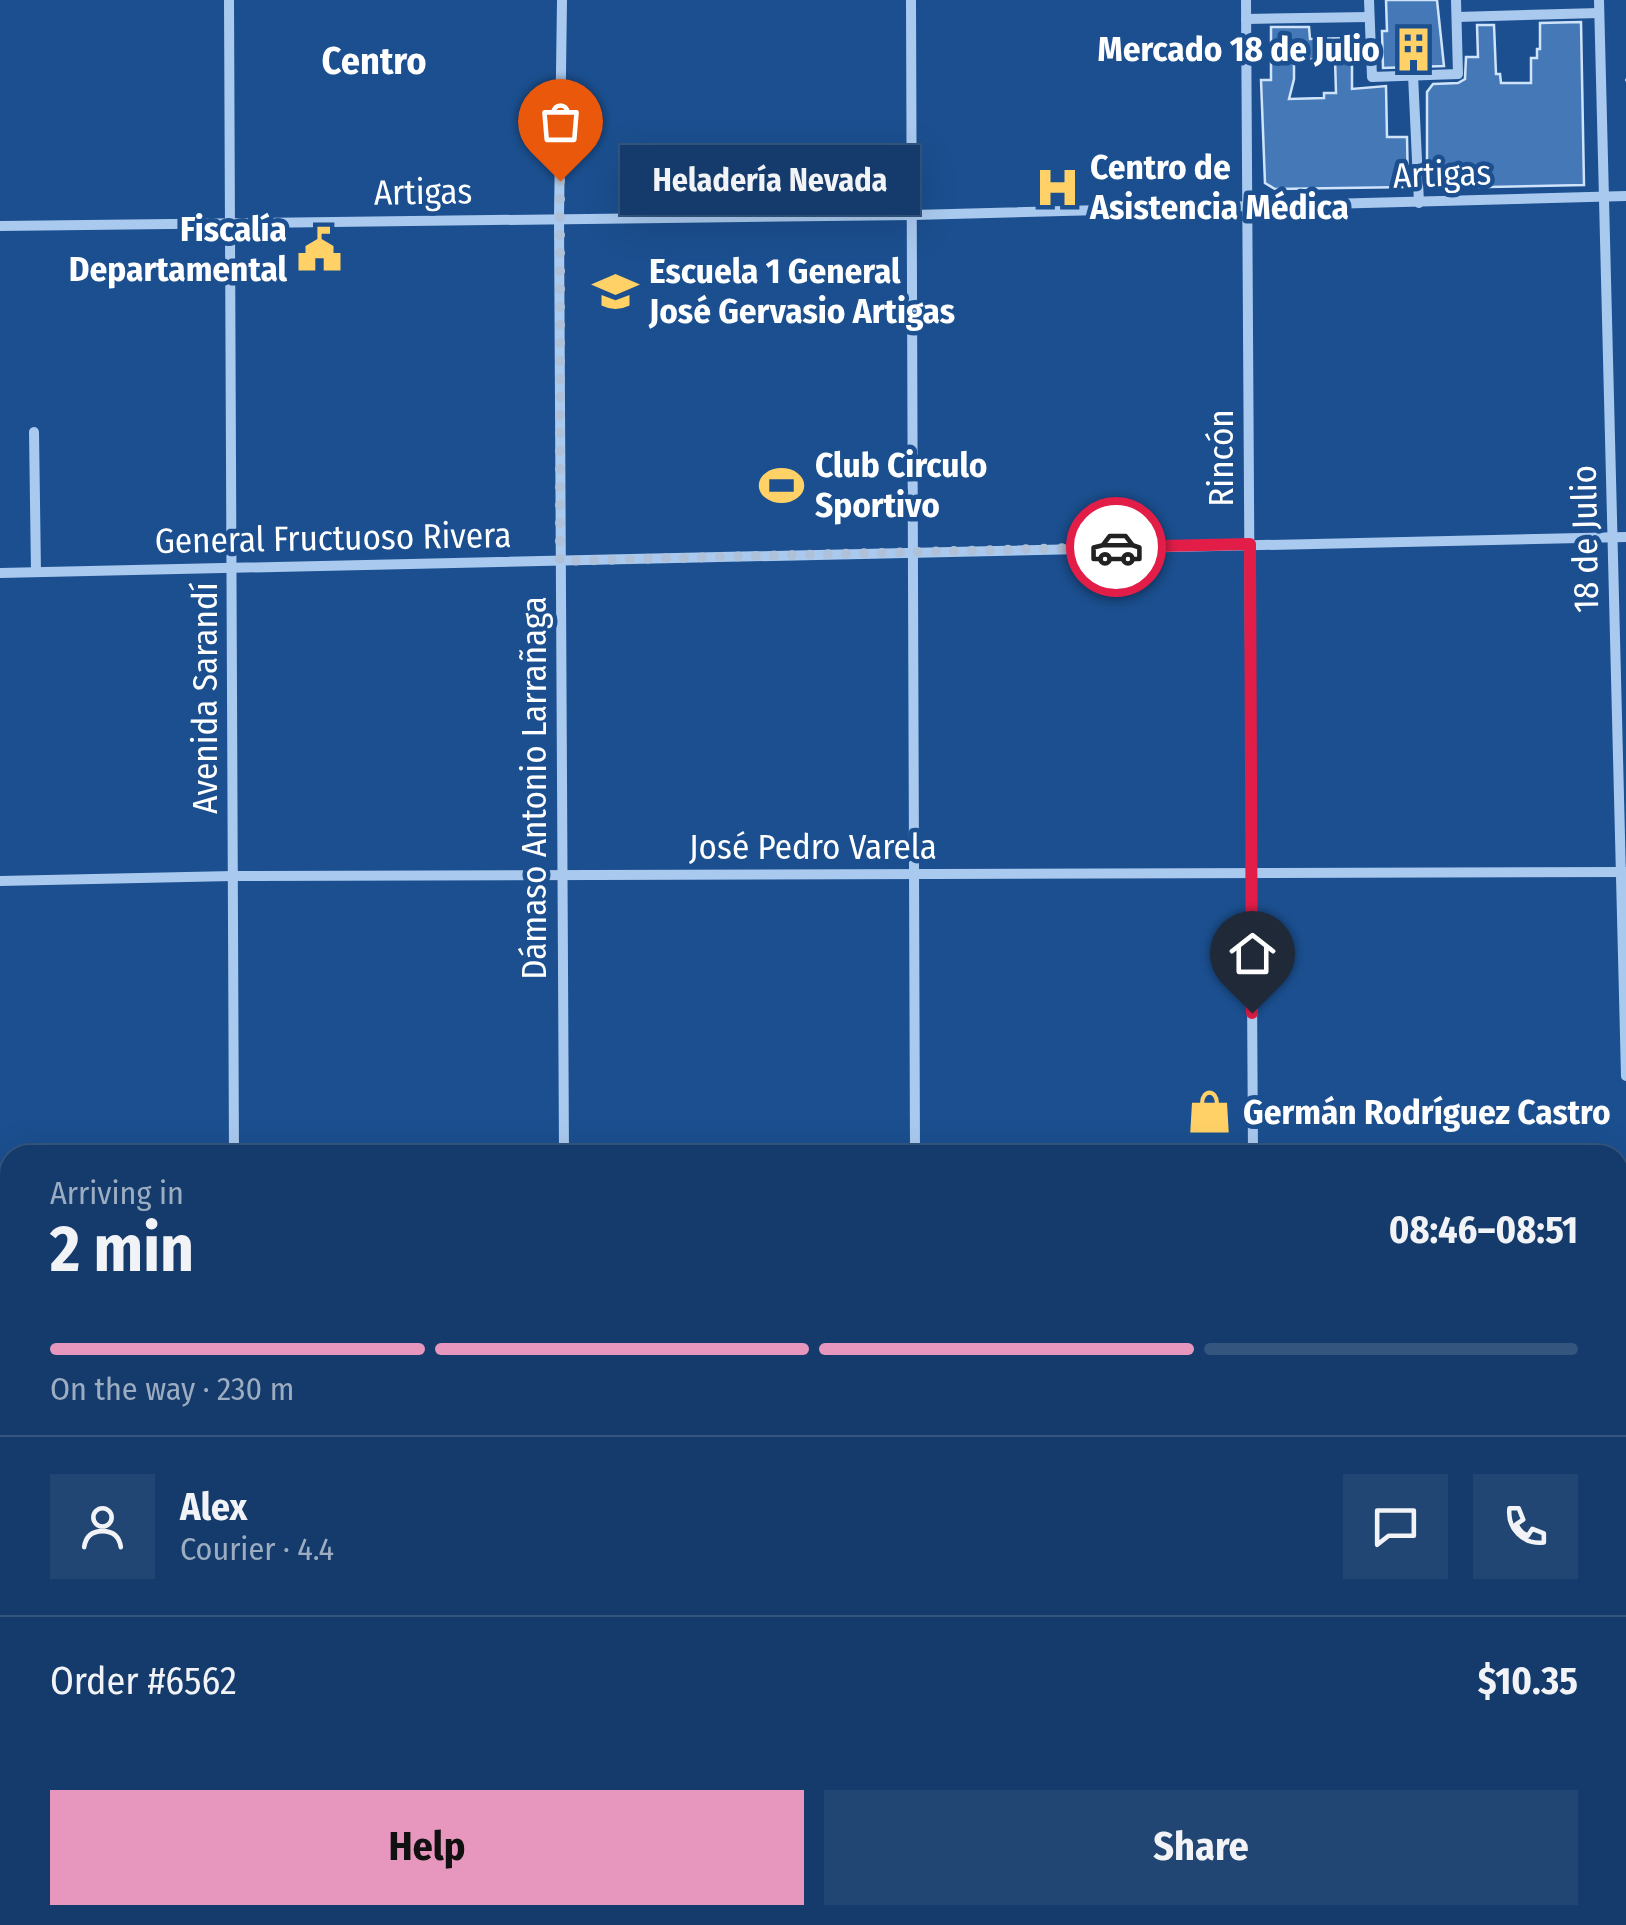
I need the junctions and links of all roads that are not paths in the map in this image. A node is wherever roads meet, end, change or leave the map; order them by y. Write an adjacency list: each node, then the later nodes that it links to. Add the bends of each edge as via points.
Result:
1 (229, 0): 19 (street, Avenida Sarandí)
2 (562, 0): 18 (street, Dámaso Antonio Larrañaga)
3 (911, 0): 17 (street)
4 (1246, 0): 11 (street, Rincón)
5 (1369, 0): 10 (street)
6 (1456, 0): 9 (street)
7 (1599, 0): 8 (street, 18 de Julio)
8 (1599, 13): 9 (street); 14 (street, 18 de Julio)
9 (1457, 16): 12 (street, via 1458,74)
10 (1370, 17): 11 (street); 12 (street, via 1372,77)
11 (1246, 19): 16 (street, Rincón)
12 (1413, 75): 15 (street)
13 (1626, 196): 14 (street, Artigas)
14 (1604, 197): 15 (street, Artigas); 23 (street, 18 de Julio)
15 (1420, 202): 16 (street, Artigas)
16 (1248, 208): 17 (street, Artigas); 24 (street, Rincón)
17 (912, 215): 18 (street, Artigas); 25 (street)
18 (559, 217): 19 (street, Artigas); 26 (street, Dámaso Antonio Larrañaga)
19 (229, 222): 20 (street, Artigas); 27 (street, Avenida Sarandí)
20 (0, 226)
21 (34, 432): 28 (street)
22 (1626, 536): 23 (street, General Fructuoso Rivera)
23 (1612, 537): 24 (street, General Fructuoso Rivera); 31 (street, 18 de Julio)
24 (1250, 544): 25 (street, General Fructuoso Rivera); 30 (street, Rincón)
25 (912, 552): 26 (street, General Fructuoso Rivera); 33 (street)
26 (560, 561): 27 (street, General Fructuoso Rivera); 32 (street, Dámaso Antonio Larrañaga)
27 (232, 567): 28 (street, General Fructuoso Rivera); 34 (street, Avenida Sarandí)
28 (36, 572): 29 (street, General Fructuoso Rivera)
29 (0, 573)
30 (1252, 871): 31 (street, José Pedro Varela); 33 (street, José Pedro Varela); 40 (street, Rincón)
31 (1623, 872): 36 (street, 18 de Julio)
32 (561, 875): 33 (street, José Pedro Varela); 34 (street, José Pedro Varela); 38 (street, Dámaso Antonio Larrañaga)
33 (912, 875): 39 (street)
34 (233, 876): 35 (street, José Pedro Varela); 37 (street, Avenida Sarandí)
35 (0, 881)
36 (1626, 1076)
37 (234, 1145)
38 (564, 1145)
39 (915, 1145)
40 (1253, 1145)

